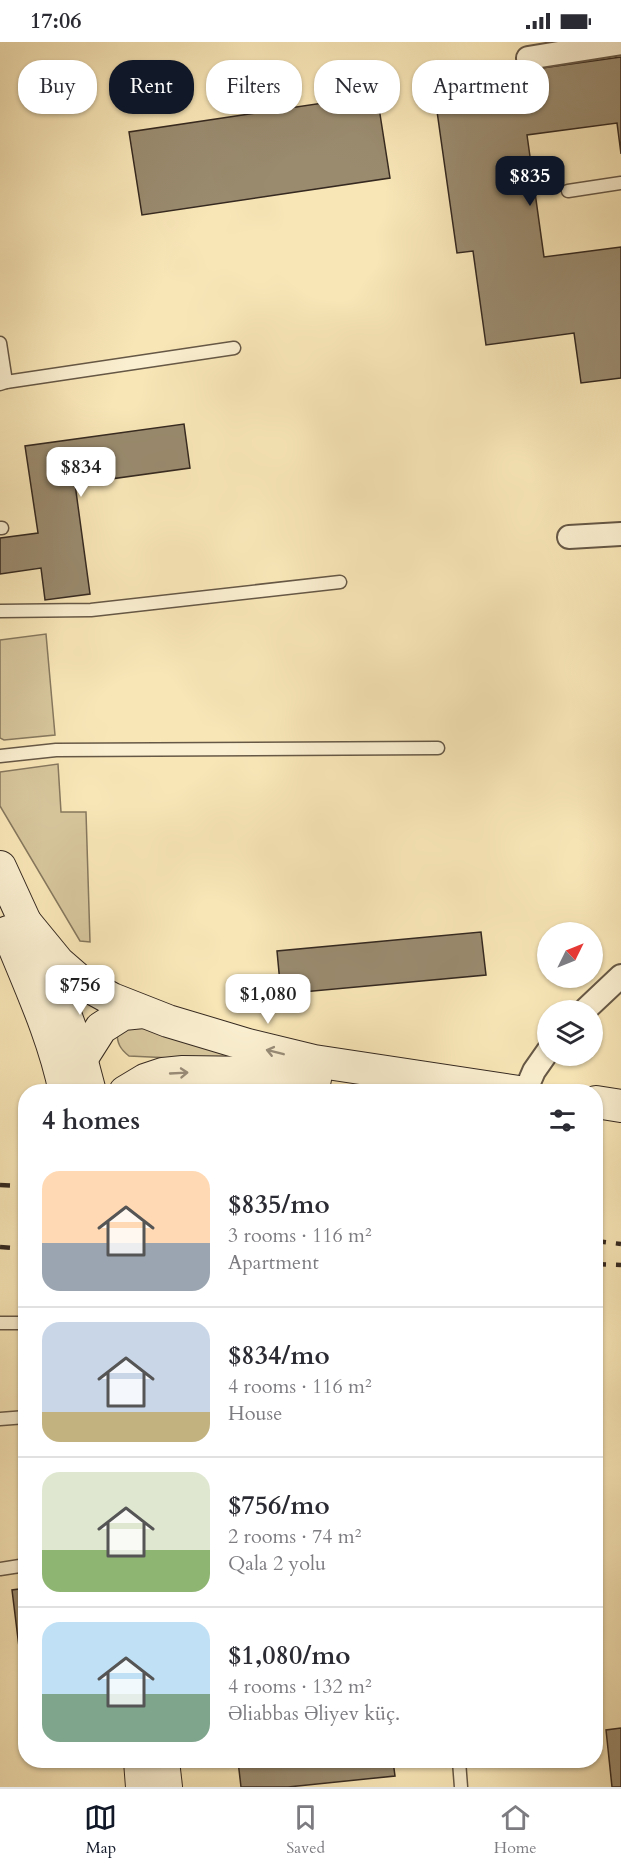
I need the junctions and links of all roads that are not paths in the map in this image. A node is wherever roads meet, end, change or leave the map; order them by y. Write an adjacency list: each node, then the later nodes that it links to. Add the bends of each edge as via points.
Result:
1 (621, 43): 2 (street)
2 (528, 58)
3 (621, 183): 4 (lane)
4 (568, 191)
5 (0, 343): 7 (lane)
6 (234, 348): 7 (lane)
7 (3, 383)
8 (621, 534): 9 (street)
9 (569, 537)
10 (340, 582): 11 (lane, via 92,609)
11 (0, 611)
12 (438, 748): 13 (lane, via 56,750)
13 (0, 756)
14 (0, 867): 15 (main road)
15 (13, 919): 18 (main road, via 81,982); 19 (main road); 20 (main road, via 56,989)
16 (621, 975): 17 (street)
17 (595, 1000)
18 (143, 1012): 20 (main road, via 111,1020); 27 (main road, one-way to 18, via 314,1062)
19 (51, 1045): 20 (main road); 22 (main road)
20 (81, 1058): 23 (main road); 24 (main road)
21 (538, 1066): 28 (street)
22 (70, 1084)
23 (74, 1084)
24 (131, 1084)
25 (140, 1084): 26 (main road, one-way to 26, via 163,1074 209,1072)
26 (350, 1084)
27 (464, 1084)
28 (528, 1084)
29 (603, 1103): 30 (main road)
30 (621, 1106)
31 (603, 1121): 32 (main road)
32 (621, 1124)
33 (0, 1323): 34 (lane)
34 (18, 1323)
35 (18, 1418): 36 (lane)
36 (0, 1419)
37 (18, 1566): 38 (lane)
38 (0, 1569)
39 (141, 1768): 42 (main road)
40 (165, 1768): 43 (main road)
41 (460, 1768): 44 (lane)
42 (142, 1787)
43 (166, 1787)
44 (461, 1787)

